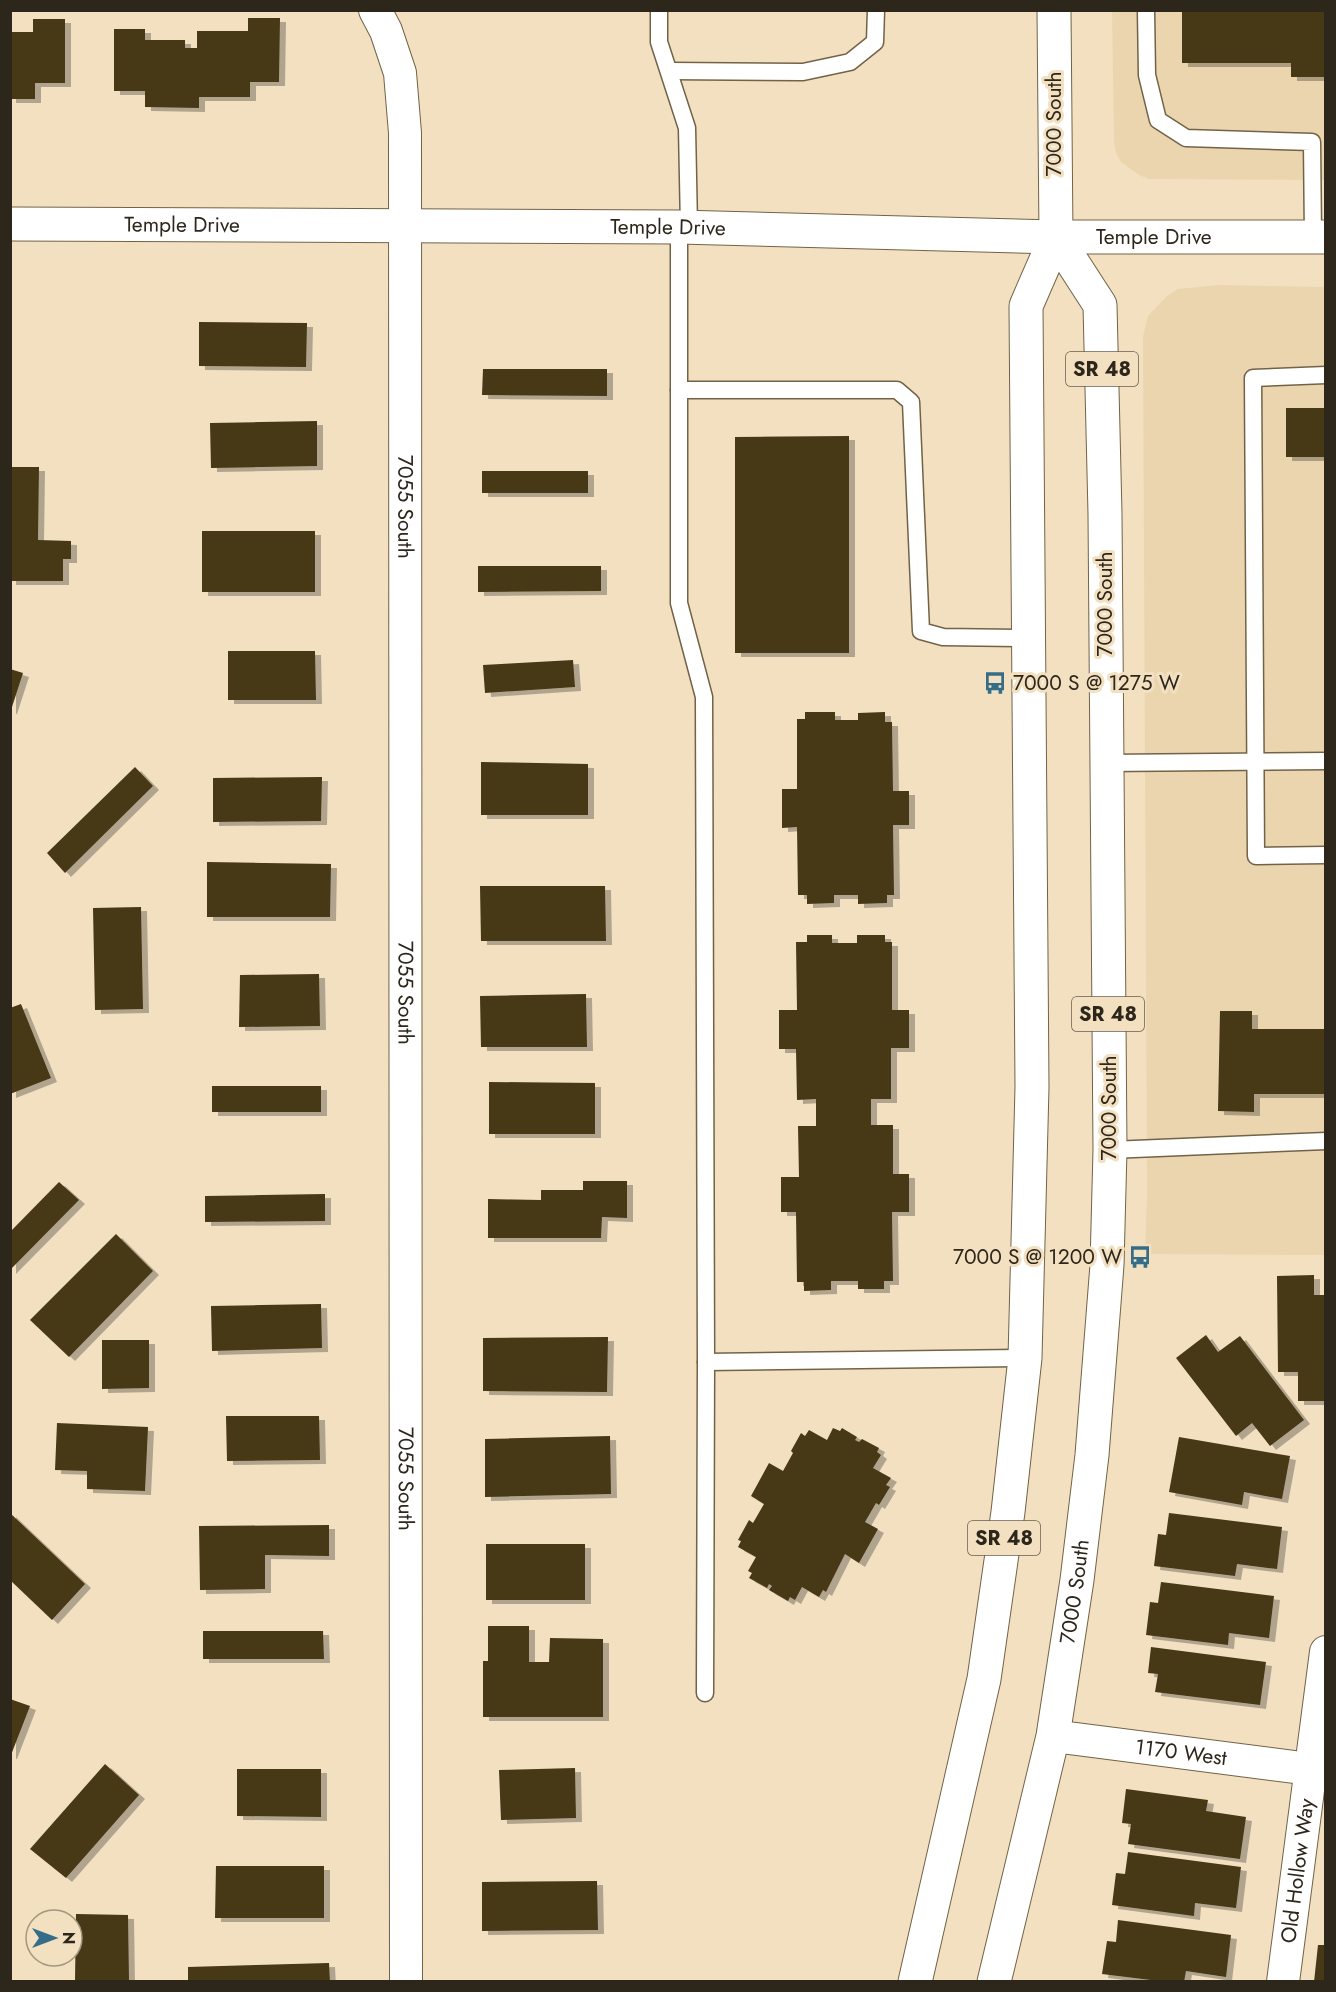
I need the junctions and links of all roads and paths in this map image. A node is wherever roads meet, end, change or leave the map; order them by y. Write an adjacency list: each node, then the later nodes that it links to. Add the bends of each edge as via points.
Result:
1 (375, 10): 8 (street, 7055 South, via 400,74 405,133)
2 (659, 10): 6 (lane, via 659,42)
3 (876, 10): 6 (lane, via 875,42 850,62 803,72)
4 (1054, 10): 10 (main road, 7000 South / SR 48)
5 (1146, 10): 11 (lane, via 1147,75 1158,120 1186,138 1312,142)
6 (670, 71): 9 (lane, via 687,128)
7 (10, 224): 8 (main road, Temple Drive)
8 (403, 226): 9 (main road, Temple Drive); 27 (street, 7055 South)
9 (684, 227): 10 (main road, Temple Drive); 13 (lane)
10 (1056, 237): 11 (main road, Temple Drive); 14 (main road, 7000 South / SR 48, via 1026,306); 17 (main road, 7000 South / SR 48, via 1100,305)
11 (1319, 237)
12 (1326, 375): 16 (lane, via 1253,378)
13 (679, 390): 14 (lane, via 897,390 912,402 921,631 943,637); 22 (lane, via 679,603 704,697)
14 (1028, 638): 21 (main road, 7000 South / SR 48, via 1032,1087)
15 (1326, 761): 16 (lane)
16 (1256, 762): 17 (lane); 18 (lane, via 1256,856)
17 (1106, 763): 20 (main road, 7000 South / SR 48)
18 (1326, 855)
19 (1326, 1142): 20 (lane)
20 (1110, 1150): 25 (main road, 7000 South / SR 48, via 1107,1265 1092,1455)
21 (1025, 1358): 22 (lane); 28 (main road, 7000 South / SR 48, via 984,1679)
22 (706, 1362): 24 (lane)
23 (1326, 1652): 26 (street, Old Hollow Way)
24 (705, 1693)
25 (1053, 1736): 26 (street, 1170 West); 29 (main road, 7000 South / SR 48)
26 (1310, 1769): 30 (street, Old Hollow Way)
27 (406, 1982)
28 (915, 1982)
29 (994, 1982)
30 (1283, 1982)

